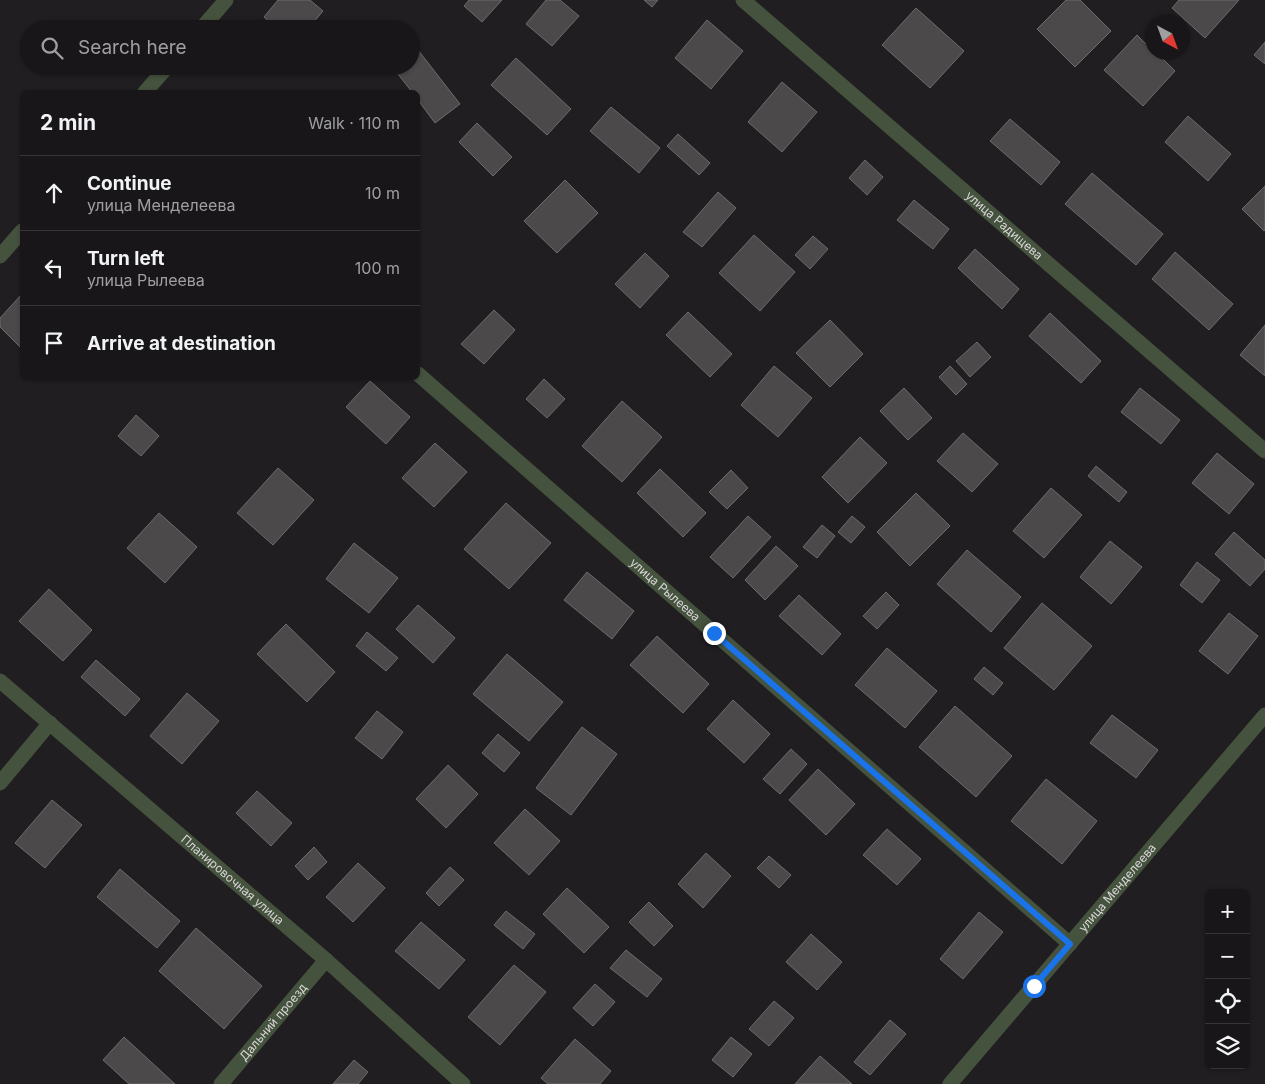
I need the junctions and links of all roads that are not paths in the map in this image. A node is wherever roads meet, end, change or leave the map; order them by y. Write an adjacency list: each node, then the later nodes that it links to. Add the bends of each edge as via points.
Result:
1 (226, 0): 3 (street)
2 (743, 0): 9 (street, улица Радищева)
3 (209, 20)
4 (160, 75): 5 (street)
5 (147, 90)
6 (20, 233): 7 (street)
7 (0, 256)
8 (420, 376): 14 (street, улица Рылеева)
9 (1265, 451)
10 (0, 681): 12 (street, Планировочная улица)
11 (1265, 715): 14 (street, улица Менделеева)
12 (50, 723): 13 (street); 15 (street, Планировочная улица)
13 (0, 783)
14 (1070, 944): 18 (street, улица Менделеева)
15 (326, 960): 16 (street, Дальний проезд); 17 (street, Планировочная улица)
16 (221, 1084)
17 (462, 1084)
18 (950, 1084)

